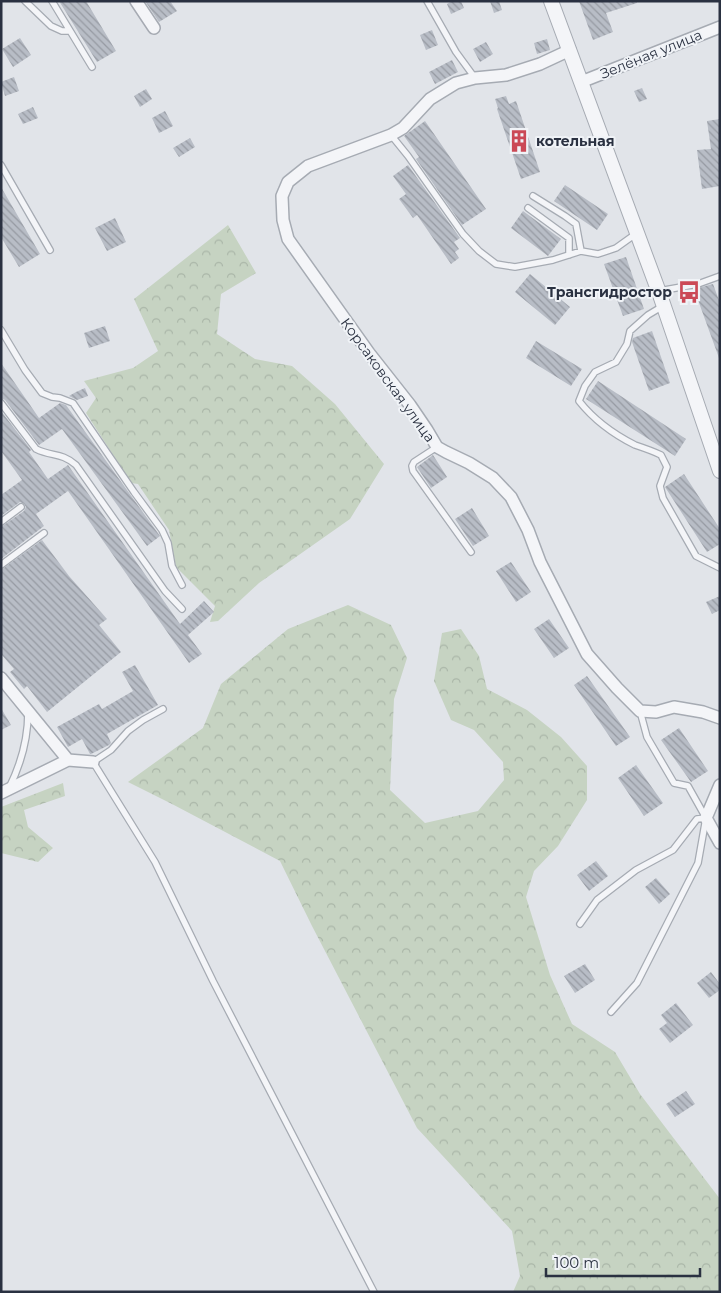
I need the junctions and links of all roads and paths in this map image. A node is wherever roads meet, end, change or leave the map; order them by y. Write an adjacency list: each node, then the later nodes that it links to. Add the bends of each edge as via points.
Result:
1 (25, 1): 8 (lane, via 51,26)
2 (52, 1): 8 (lane)
3 (136, 1): 7 (street)
4 (427, 1): 11 (lane)
5 (551, 1): 9 (street)
6 (720, 27): 12 (street, Зелёная улица)
7 (154, 28)
8 (70, 31): 10 (lane)
9 (570, 50): 11 (street, via 506,75); 12 (street)
10 (92, 67)
11 (475, 78): 13 (street, via 456,84 430,99 403,128)
12 (581, 82): 17 (street)
13 (391, 135): 20 (lane, via 463,234 496,264 515,267); 26 (street, Корсаковская улица, via 308,166 288,182 282,196 283,220 288,239 369,354 410,405)
14 (1, 164): 18 (lane)
15 (533, 196): 19 (lane, via 576,224)
16 (528, 208): 20 (lane, via 569,238)
17 (637, 233): 19 (lane, via 616,248 598,254); 22 (street)
18 (50, 250)
19 (581, 251): 20 (lane)
20 (570, 255)
21 (720, 276): 22 (lane, via 698,284)
22 (658, 291): 23 (street)
23 (664, 306): 27 (street); 34 (lane, via 630,331 616,362 595,372 579,401 611,432 661,455 667,467 660,486 663,498 696,556)
24 (1, 330): 35 (lane, via 42,393 73,403 162,530 172,566)
25 (1, 403): 36 (lane, via 36,449 68,458 76,465 165,591)
26 (436, 447): 32 (lane, via 414,462 413,471); 40 (street, Корсаковская улица, via 493,478 511,497 587,654)
27 (717, 455): 28 (street)
28 (720, 471)
29 (21, 508): 30 (lane)
30 (1, 522)
31 (44, 533): 33 (lane)
32 (471, 552)
33 (1, 565)
34 (720, 568)
35 (182, 585)
36 (182, 610)
37 (1, 678): 39 (street)
38 (163, 709): 43 (lane, via 128,731 111,750)
39 (28, 710): 42 (street); 45 (lane, via 21,758)
40 (640, 711): 41 (street, via 656,712 674,707); 46 (lane, via 647,737 674,783 688,786)
41 (720, 718)
42 (68, 760): 43 (street); 45 (street)
43 (93, 762): 50 (lane, via 155,862)
44 (720, 785): 46 (street)
45 (5, 791)
46 (706, 818): 47 (street); 48 (lane, via 697,819 673,850 636,870 597,900); 49 (lane, via 698,863 637,983)
47 (720, 844)
48 (580, 924)
49 (611, 1012)
50 (374, 1292)

